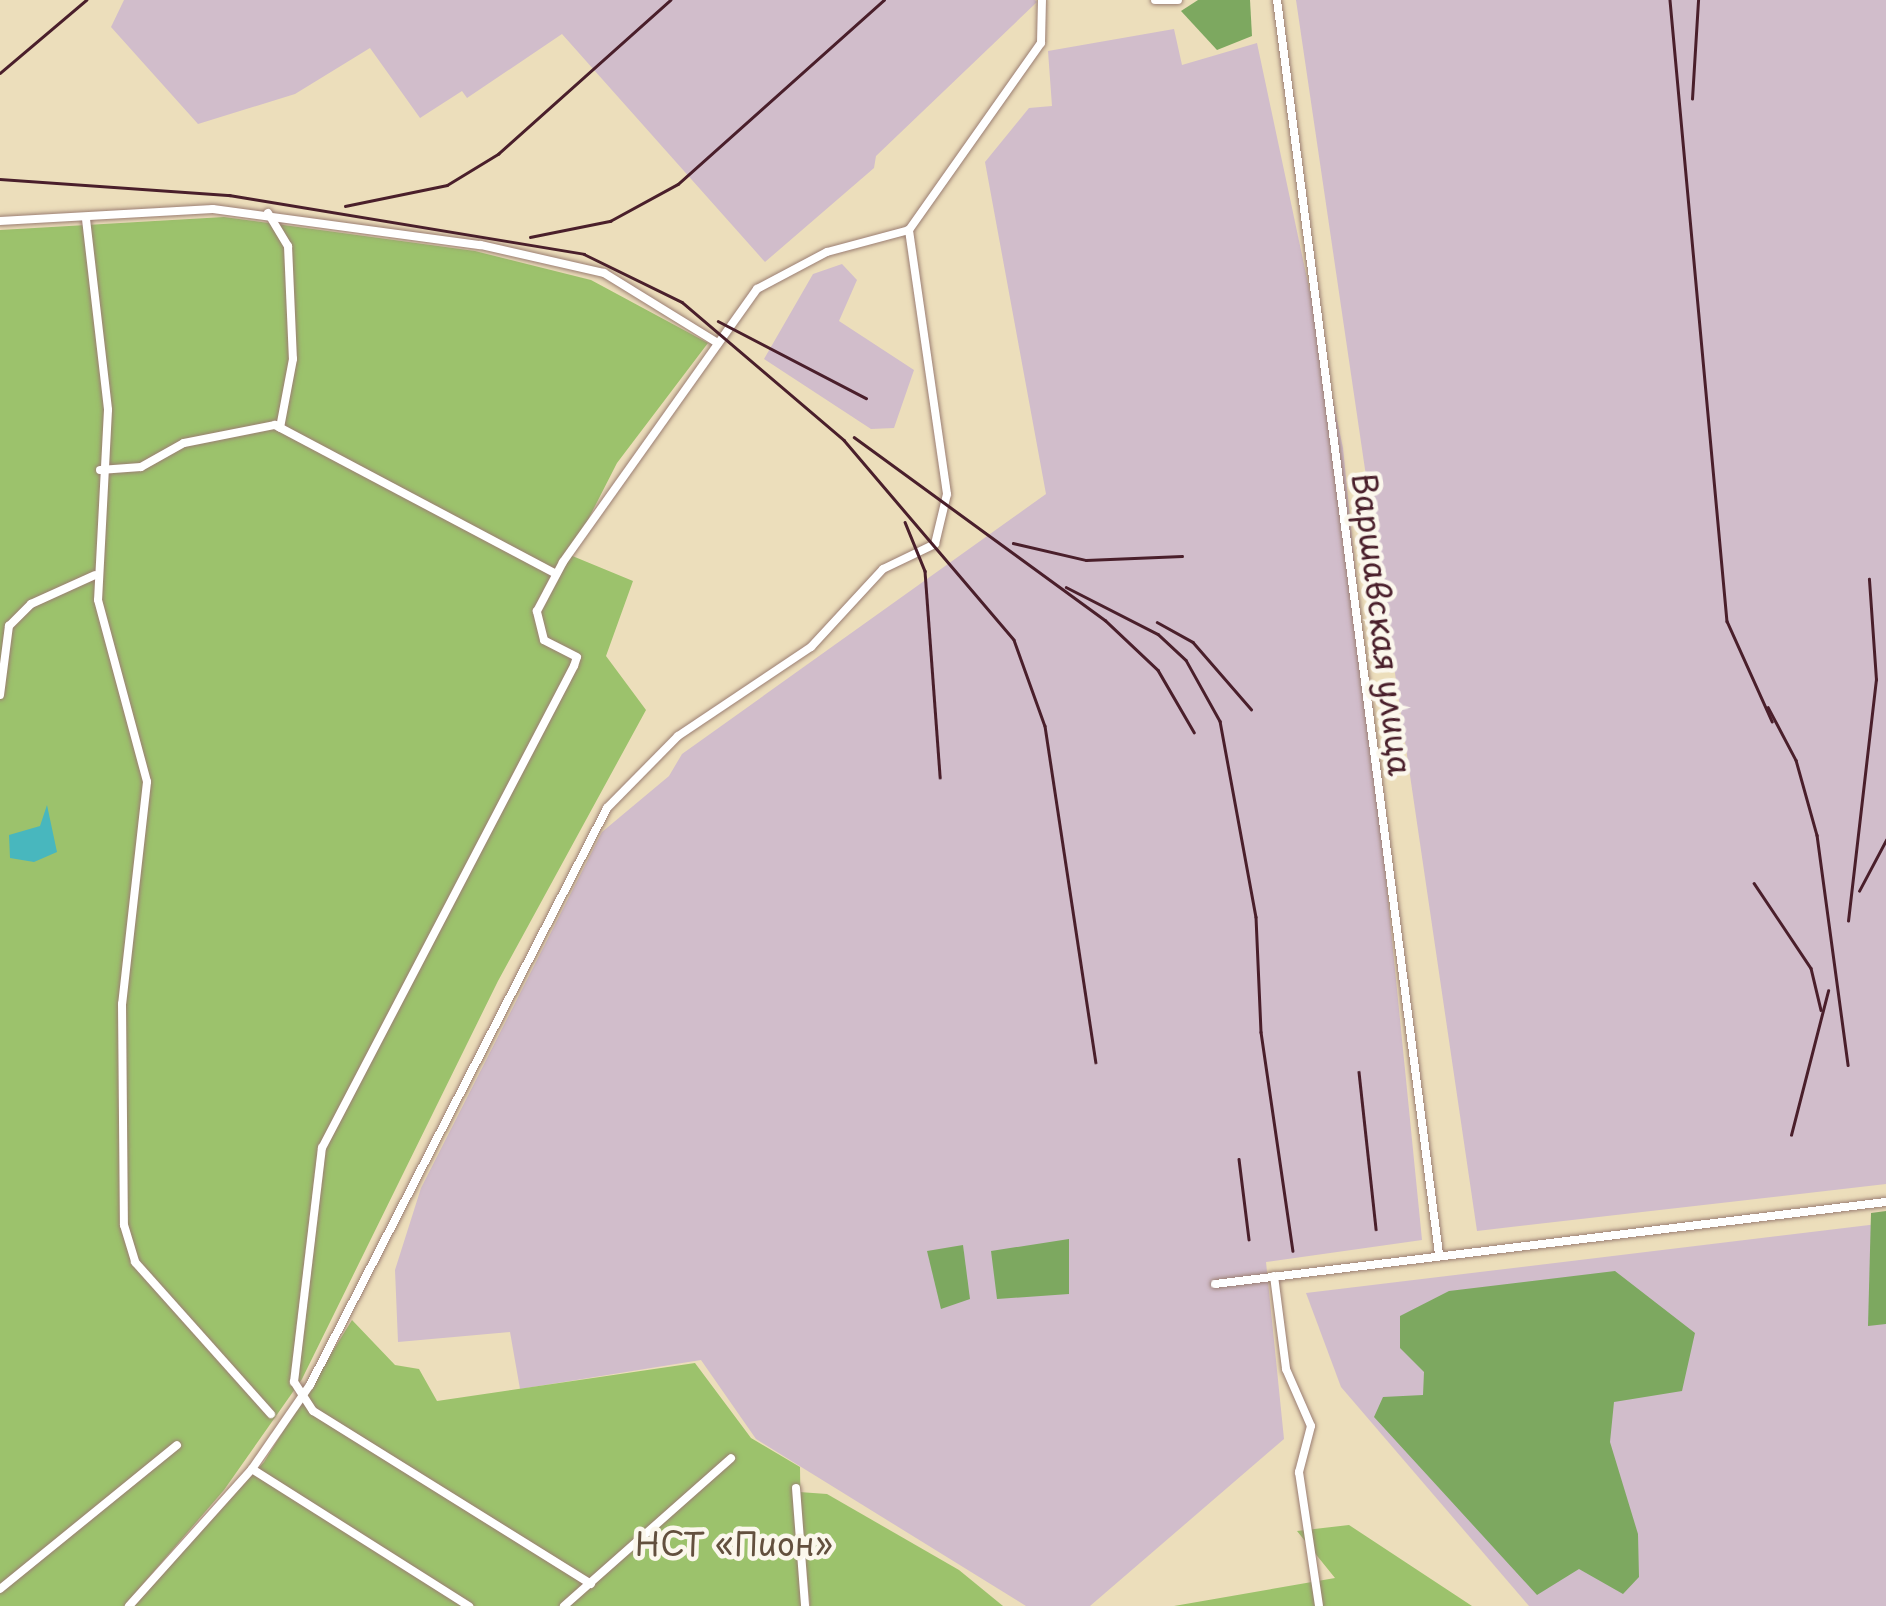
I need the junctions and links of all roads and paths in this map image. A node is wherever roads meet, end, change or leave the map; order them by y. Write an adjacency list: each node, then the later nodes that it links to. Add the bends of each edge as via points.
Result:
1 (1042, 0): 8 (street, via 1040,42)
2 (1155, 0): 3 (street)
3 (1178, 0)
4 (1277, 0): 16 (street, Варшавская улица)
5 (268, 213): 6 (street); 9 (street, via 604,274); 10 (street, via 288,246 292,359)
6 (86, 219): 7 (street); 11 (street, via 105,339)
7 (0, 221)
8 (910, 230): 9 (street, via 828,252 756,289); 19 (street, via 947,494 940,536 883,569 810,647 678,736 607,808 386,1249)
9 (718, 343): 12 (street)
10 (280, 428): 11 (street, via 184,443 141,467); 12 (street)
11 (100, 470): 13 (street)
12 (556, 574): 19 (street, via 538,611 544,640 577,657 574,666 322,1148 293,1343)
13 (96, 575): 14 (street, via 30,604 9,626); 20 (street, via 147,782 122,1004 124,1224 135,1262)
14 (0, 694)
15 (1886, 1202): 16 (street)
16 (1439, 1255): 17 (street)
17 (1274, 1276): 18 (street); 31 (street, via 1286,1370 1311,1426 1299,1472)
18 (1215, 1284)
19 (300, 1392): 23 (street); 25 (street, via 314,1412)
20 (271, 1414)
21 (177, 1445): 26 (street)
22 (731, 1458): 25 (street)
23 (252, 1469): 27 (street); 28 (street)
24 (796, 1488): 30 (street)
25 (591, 1584): 29 (street)
26 (0, 1589)
27 (129, 1606)
28 (468, 1606)
29 (564, 1606)
30 (805, 1606)
31 (1319, 1606)

